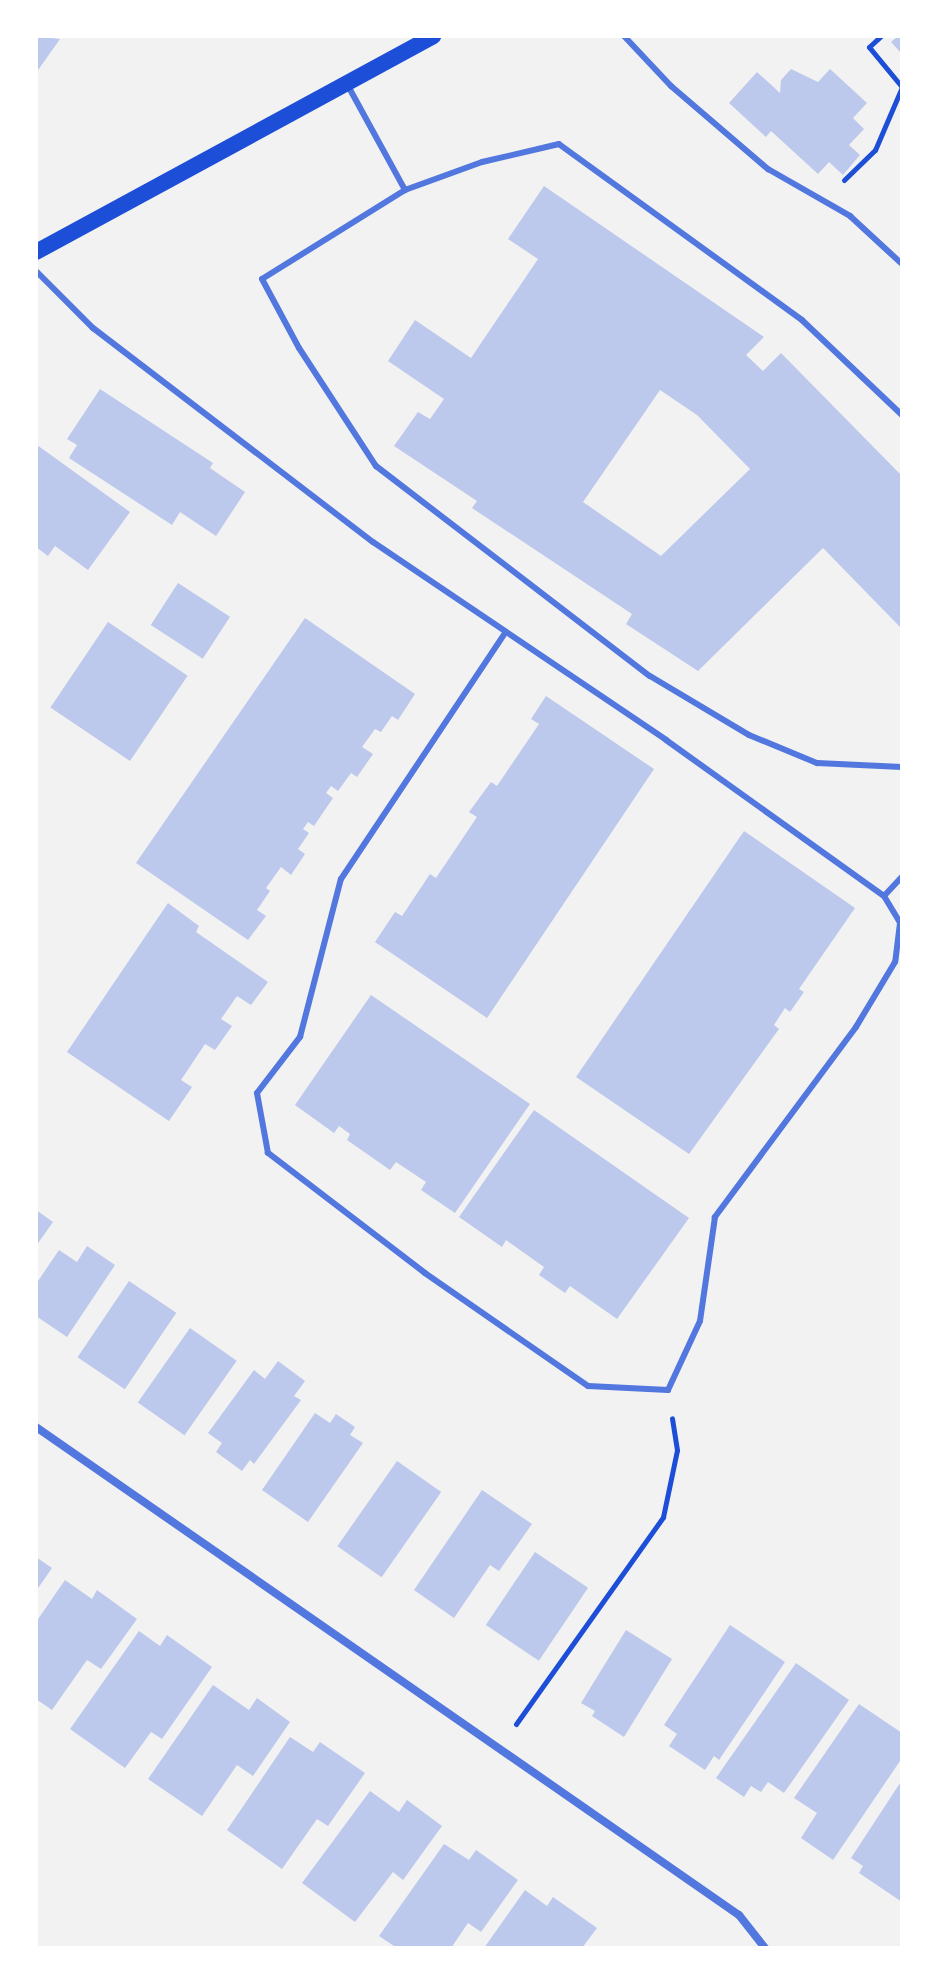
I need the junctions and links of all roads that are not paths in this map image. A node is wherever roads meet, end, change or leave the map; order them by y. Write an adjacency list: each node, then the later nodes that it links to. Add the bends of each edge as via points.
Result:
1 (433, 36): 3 (main road)
2 (624, 36): 6 (lane, via 671,86 768,169 850,216)
3 (347, 84): 4 (lane); 5 (main road)
4 (405, 190): 8 (lane, via 482,162 559,144 802,320); 10 (lane, via 262,279 299,348 376,466 650,676 749,735 817,763)
5 (36, 252)
6 (902, 264)
7 (36, 271): 9 (lane, via 105,337 373,542)
8 (902, 415)
9 (506, 632): 12 (lane); 12 (lane, via 341,879 300,1037 257,1093 268,1153 425,1273 588,1386 668,1390 700,1321 715,1217 856,1027 895,962 900,923)
10 (902, 767)
11 (902, 877): 12 (lane)
12 (884, 896)
13 (36, 1427): 14 (street, via 739,1915)
14 (765, 1948)

